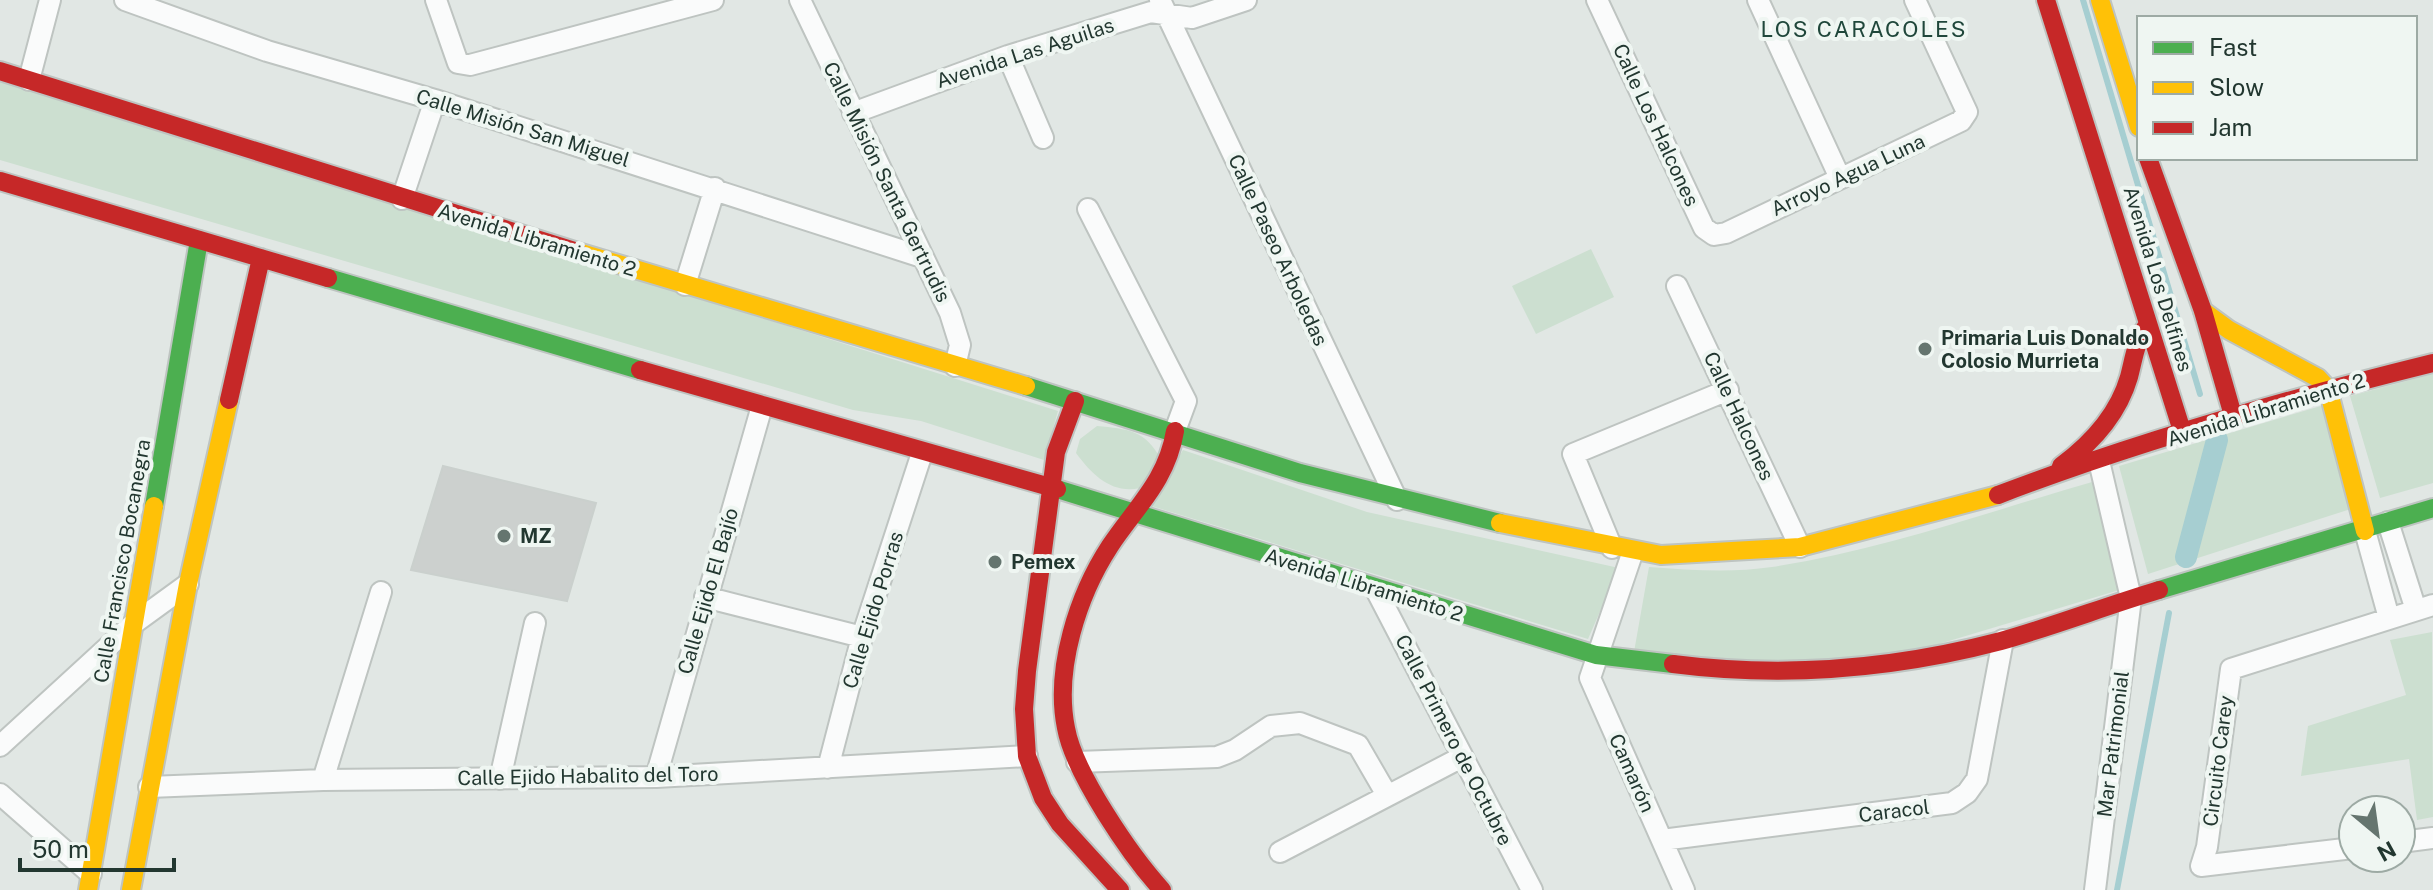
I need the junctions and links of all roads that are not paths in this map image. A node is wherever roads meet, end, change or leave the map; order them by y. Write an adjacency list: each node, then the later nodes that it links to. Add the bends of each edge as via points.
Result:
1 (50, 0): 15 (street)
2 (125, 0): 16 (street, Calle Misión San Miguel, via 267,51)
3 (436, 0): 11 (street, via 453,54 458,63 470,65)
4 (800, 0): 17 (street, Calle Misión Santa Gertrudis)
5 (1246, 0): 12 (street, Avenida Las Aguilas, via 1192,18)
6 (1597, 0): 26 (street, Calle Los Halcones, via 1704,228 1714,235)
7 (1758, 0): 21 (street)
8 (1915, 0): 21 (street, Arroyo Agua Luna, via 1967,112 1961,121)
9 (2046, 0): 33 (main road, Avenida Los Delfines)
10 (2100, 0): 18 (main road)
11 (705, 1)
12 (1164, 7): 13 (street, Avenida Las Aguilas); 47 (street, Calle Paseo Arboledas)
13 (1008, 56): 17 (street, Avenida Las Aguilas); 19 (street)
14 (0, 71): 15 (main road, Avenida Libramiento 2)
15 (29, 80): 24 (main road, Avenida Libramiento 2)
16 (435, 100): 23 (street, Calle Misión San Miguel); 24 (street)
17 (853, 113): 28 (street, Calle Misión Santa Gertrudis)
18 (2137, 120)
19 (1043, 138)
20 (2149, 160): 32 (main road, Avenida Los Delfines)
21 (1840, 178): 26 (street, Arroyo Agua Luna)
22 (0, 181): 27 (main road, Avenida Libramiento 2)
23 (715, 188): 28 (street, Calle Misión San Miguel); 30 (street)
24 (402, 199): 30 (main road, Avenida Libramiento 2)
25 (1088, 209): 41 (street, via 1186,401)
26 (1726, 233)
27 (199, 240): 29 (main road, Avenida Libramiento 2); 63 (main road, Calle Francisco Bocanegra)
28 (922, 257): 35 (street, Calle Misión Santa Gertrudis, via 960,345)
29 (261, 258): 39 (main road, Avenida Libramiento 2); 55 (main road)
30 (685, 285): 35 (main road, Avenida Libramiento 2)
31 (1677, 286): 37 (street, Calle Halcones)
32 (2203, 311): 36 (main road, via 2318,378); 40 (main road, Avenida Los Delfines)
33 (2148, 324): 42 (main road, Avenida Los Delfines); 45 (main road, via 2137,337 2128,380 2114,411 2089,446)
34 (2433, 363): 36 (main road, Avenida Libramiento 2)
35 (955, 366): 38 (main road, Avenida Libramiento 2)
36 (2328, 389): 40 (main road, Avenida Libramiento 2); 51 (main road)
37 (1728, 390): 52 (street, Calle Halcones); 53 (street, via 1573,454)
38 (1075, 401): 41 (main road, Avenida Libramiento 2); 46 (main road, via 1056,452)
39 (762, 406): 43 (main road, Avenida Libramiento 2); 58 (street, Calle Ejido El Bajío)
40 (2234, 419): 42 (main road, Avenida Libramiento 2)
41 (1175, 431): 47 (main road, Avenida Libramiento 2); 49 (main road, via 1165,477)
42 (2183, 434): 44 (main road, Avenida Libramiento 2)
43 (922, 453): 46 (main road, Avenida Libramiento 2); 64 (street, Calle Ejido Porras)
44 (2099, 461): 45 (main road, Avenida Libramiento 2); 59 (street)
45 (2048, 476): 52 (main road, Avenida Libramiento 2, via 1993,497)
46 (1052, 487): 49 (main road, Avenida Libramiento 2); 68 (main road, via 1027,671)
47 (1397, 500): 53 (main road, Avenida Libramiento 2)
48 (2433, 508): 50 (main road, Avenida Libramiento 2)
49 (1131, 514): 56 (main road, Avenida Libramiento 2); 70 (main road, via 1090,588 1066,673 1066,728)
50 (2388, 522): 51 (main road, Avenida Libramiento 2); 60 (street)
51 (2365, 531): 59 (main road, Avenida Libramiento 2); 61 (street)
52 (1800, 547): 54 (main road, Avenida Libramiento 2, via 1661,555)
53 (1612, 548): 54 (main road, Avenida Libramiento 2)
54 (1633, 551): 66 (street)
55 (188, 584): 63 (street); 75 (main road)
56 (1376, 590): 66 (main road, Avenida Libramiento 2); 69 (street, Calle Primero de Octubre)
57 (381, 592): 74 (street)
58 (705, 597): 64 (street); 72 (street, Calle Ejido El Bajío)
59 (2131, 598): 65 (main road, Avenida Libramiento 2); 89 (street, Mar Patrimonial)
60 (2425, 607): 61 (street)
61 (2389, 618): 79 (street, Circuito Carey, via 2231,669 2201,866)
62 (535, 623): 73 (street)
63 (133, 624): 67 (street); 82 (main road, Calle Francisco Bocanegra)
64 (862, 637): 71 (street, Calle Ejido Porras)
65 (2003, 640): 66 (main road, Avenida Libramiento 2, via 1935,656 1800,672 1735,672); 78 (street, Caracol, via 1977,779 1952,803)
66 (1596, 655): 78 (street, Camarón, via 1590,678)
67 (0, 746)
68 (1027, 756): 71 (street, Calle Ejido Habalito del Toro); 84 (main road, via 1060,824)
69 (1462, 757): 77 (street); 87 (street, Calle Primero de Octubre)
70 (1077, 762): 77 (street, via 1217,757 1271,726 1300,723 1358,745); 81 (main road)
71 (828, 768): 72 (street, Calle Ejido Habalito del Toro)
72 (656, 777): 73 (street, Calle Ejido Habalito del Toro)
73 (500, 779): 74 (street, Calle Ejido Habalito del Toro)
74 (323, 780): 75 (street, Calle Ejido Habalito del Toro)
75 (149, 787): 83 (main road)
76 (0, 794): 82 (street)
77 (1387, 795): 80 (street)
78 (1662, 840): 88 (street, Camarón)
79 (2337, 850)
80 (1280, 852)
81 (1134, 857): 85 (street); 86 (main road)
82 (90, 882)
83 (131, 890)
84 (1120, 890)
85 (1131, 890)
86 (1162, 890)
87 (1531, 890)
88 (1684, 890)
89 (2095, 890)

